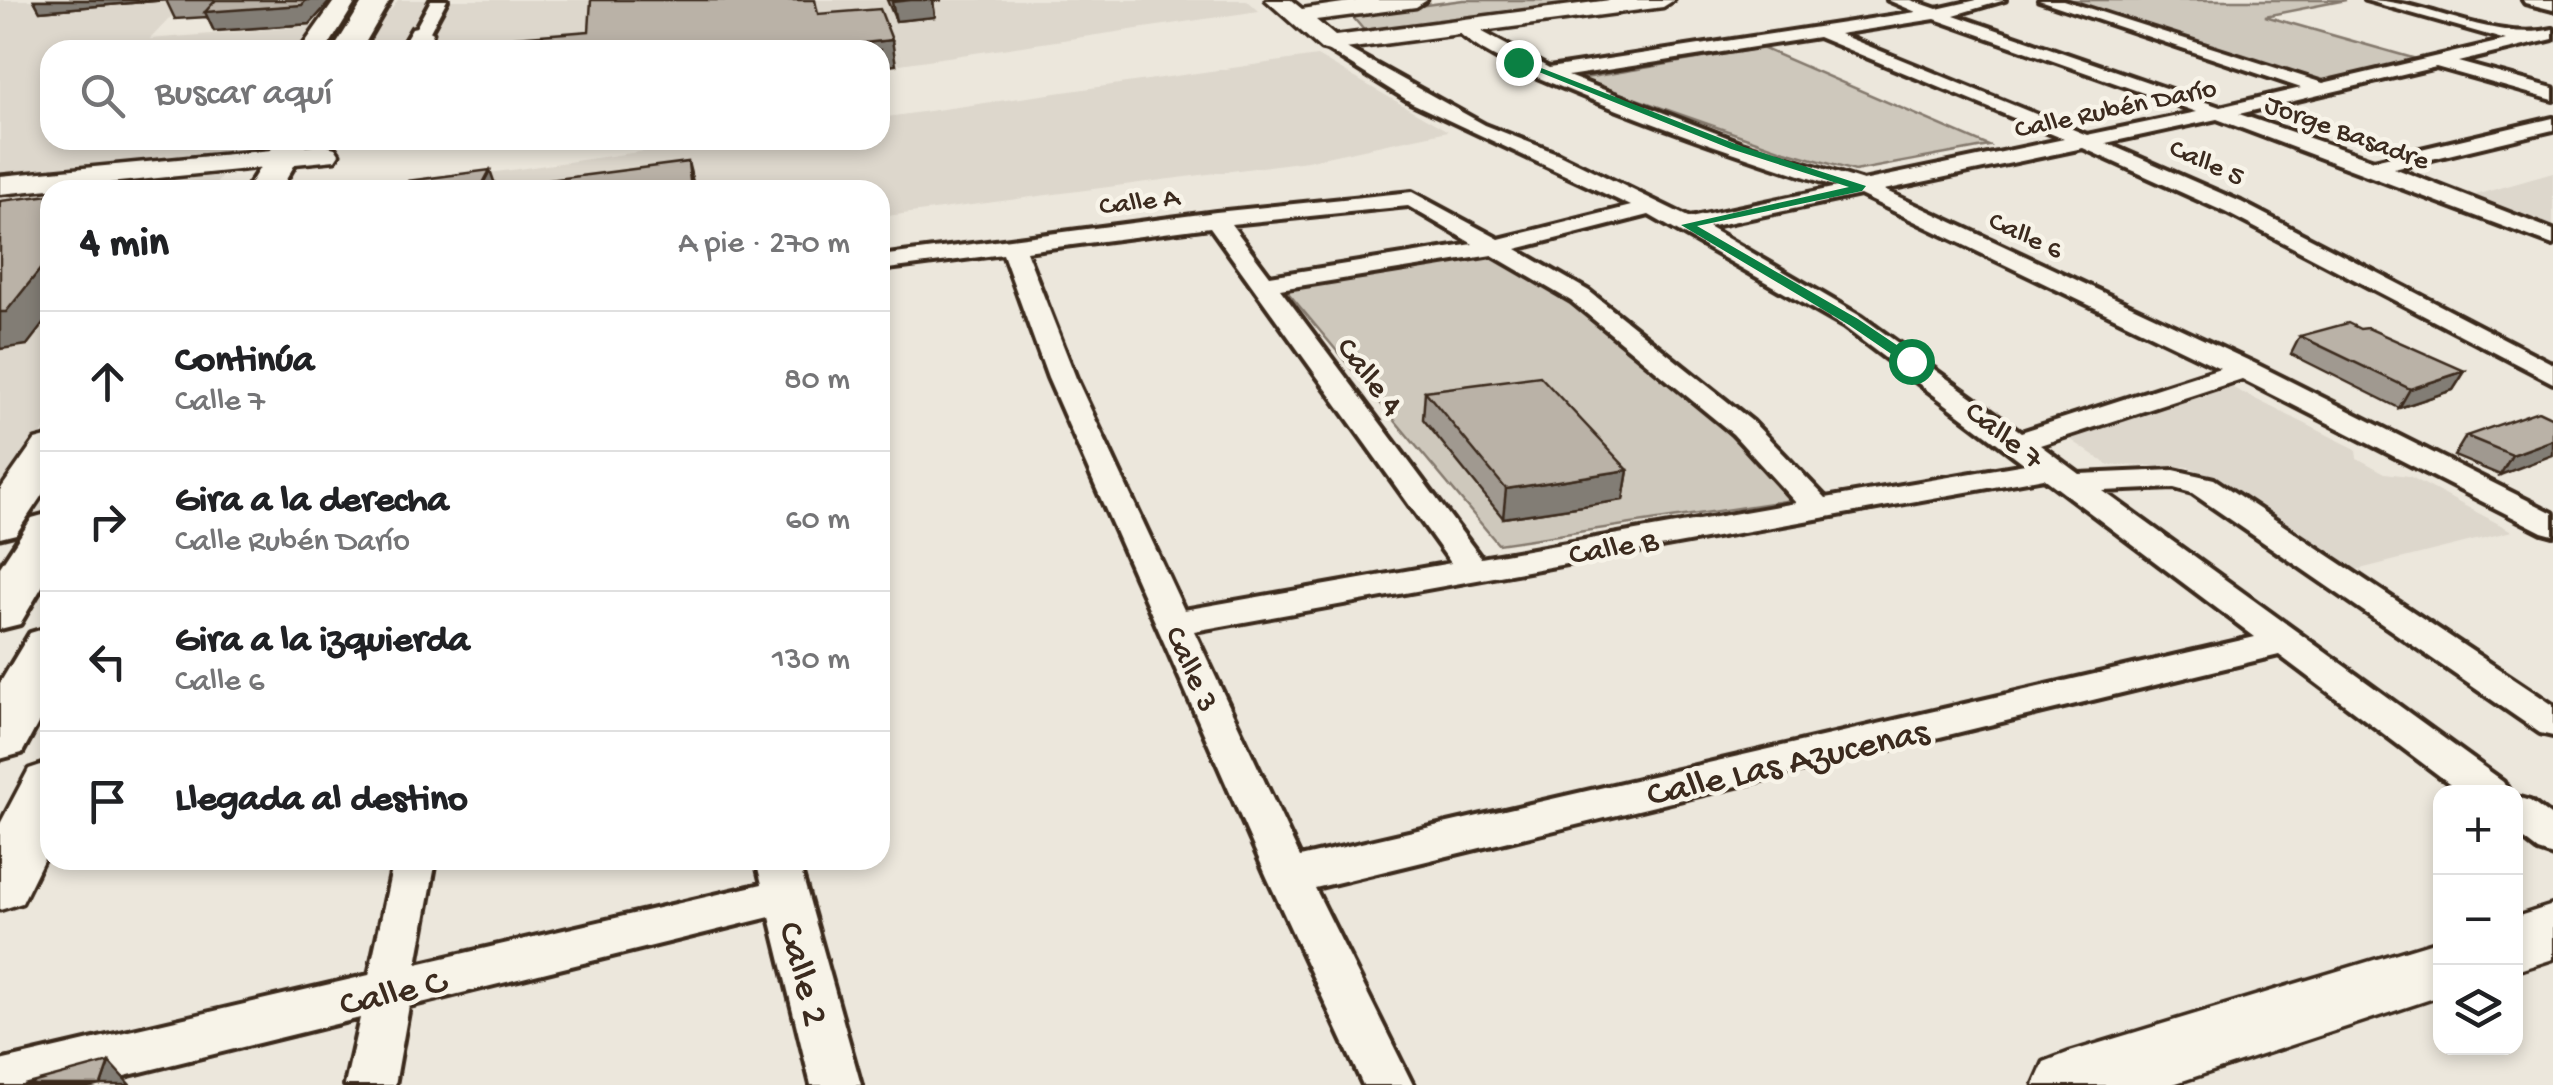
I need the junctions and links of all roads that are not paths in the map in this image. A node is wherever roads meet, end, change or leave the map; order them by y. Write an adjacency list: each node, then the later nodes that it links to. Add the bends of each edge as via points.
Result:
1 (346, 0): 19 (street)
2 (439, 0): 21 (street)
3 (1416, 0): 11 (street)
4 (1663, 0): 15 (street)
5 (1896, 0): 14 (street, Jorge Basadre)
6 (1997, 0): 14 (street)
7 (2047, 0): 28 (street)
8 (2373, 0): 23 (street)
9 (2531, 0): 12 (street)
10 (389, 6): 18 (main road); 20 (main road)
11 (1324, 6): 13 (street); 22 (street)
12 (2553, 6)
13 (1286, 8): 24 (street)
14 (1937, 14): 16 (street); 30 (street, Jorge Basadre)
15 (1462, 28): 22 (street); 27 (street, Calle 6)
16 (1822, 33): 27 (street); 32 (street, Calle 5)
17 (2553, 34): 23 (street, Calle Rubén Darío)
18 (386, 36)
19 (320, 40)
20 (357, 40)
21 (418, 40)
22 (1367, 40): 24 (street)
23 (2524, 40): 25 (street); 26 (street, Calle Rubén Darío)
24 (1330, 44): 41 (street, Calle 7, via 1434,106)
25 (2553, 48)
26 (2434, 61): 28 (street, Calle Rubén Darío); 29 (street)
27 (1548, 74): 40 (street, Calle 6)
28 (2320, 88): 30 (street, Calle Rubén Darío)
29 (2553, 94)
30 (2218, 113): 32 (street, Calle Rubén Darío); 34 (street, Jorge Basadre)
31 (2553, 124): 34 (street)
32 (2085, 141): 40 (street, Calle Rubén Darío); 50 (street, Calle 5, via 2233,207)
33 (288, 159): 35 (street); 36 (street); 37 (main road)
34 (2373, 166): 44 (street, Jorge Basadre)
35 (55, 180)
36 (243, 180)
37 (271, 180)
38 (40, 181): 39 (street)
39 (0, 185)
40 (1862, 188): 43 (street, Calle Rubén Darío); 49 (street, Calle 6)
41 (1652, 207): 43 (street, Calle 7); 46 (street)
42 (1216, 219): 45 (street, Calle A); 46 (street, Calle A, via 1405,198); 48 (street, Calle 4)
43 (1687, 225): 51 (street, Calle 7, via 1854,322)
44 (2553, 238)
45 (1012, 246): 47 (street, Calle A); 60 (street, Calle 3, via 1062,378)
46 (1496, 247): 48 (street); 54 (street, via 1580,296 1655,353 1743,428)
47 (890, 262)
48 (1261, 285): 58 (street, Calle 4)
49 (2244, 369): 51 (street); 56 (street, Calle 6)
50 (2553, 375)
51 (2020, 442): 53 (street, Calle 7)
52 (40, 464): 55 (street)
53 (2061, 476): 54 (street, Calle B); 61 (street, Calle 7); 63 (street, Calle B, via 2196,482)
54 (1816, 507): 58 (street, Calle B)
55 (0, 524)
56 (2553, 524)
57 (40, 545): 59 (main road)
58 (1473, 571): 60 (street, Calle B)
59 (0, 611)
60 (1174, 623): 71 (street, Calle 3)
61 (2284, 642): 65 (street, Calle 7); 71 (street, Calle Las Azucenas)
62 (33, 670): 64 (main road)
63 (2553, 723)
64 (0, 737)
65 (2479, 785)
66 (40, 804): 72 (street)
67 (2523, 817): 68 (street)
68 (2553, 840)
69 (413, 870): 76 (street)
70 (781, 878): 76 (street, Calle C); 80 (street, Calle 2)
71 (1288, 878): 81 (street, Calle 3)
72 (0, 885)
73 (2553, 932): 74 (street)
74 (2523, 942)
75 (2433, 970): 77 (street)
76 (390, 990): 78 (street, Calle C); 79 (street)
77 (2106, 1079)
78 (0, 1084)
79 (370, 1085)
80 (836, 1085)
81 (1388, 1085)

